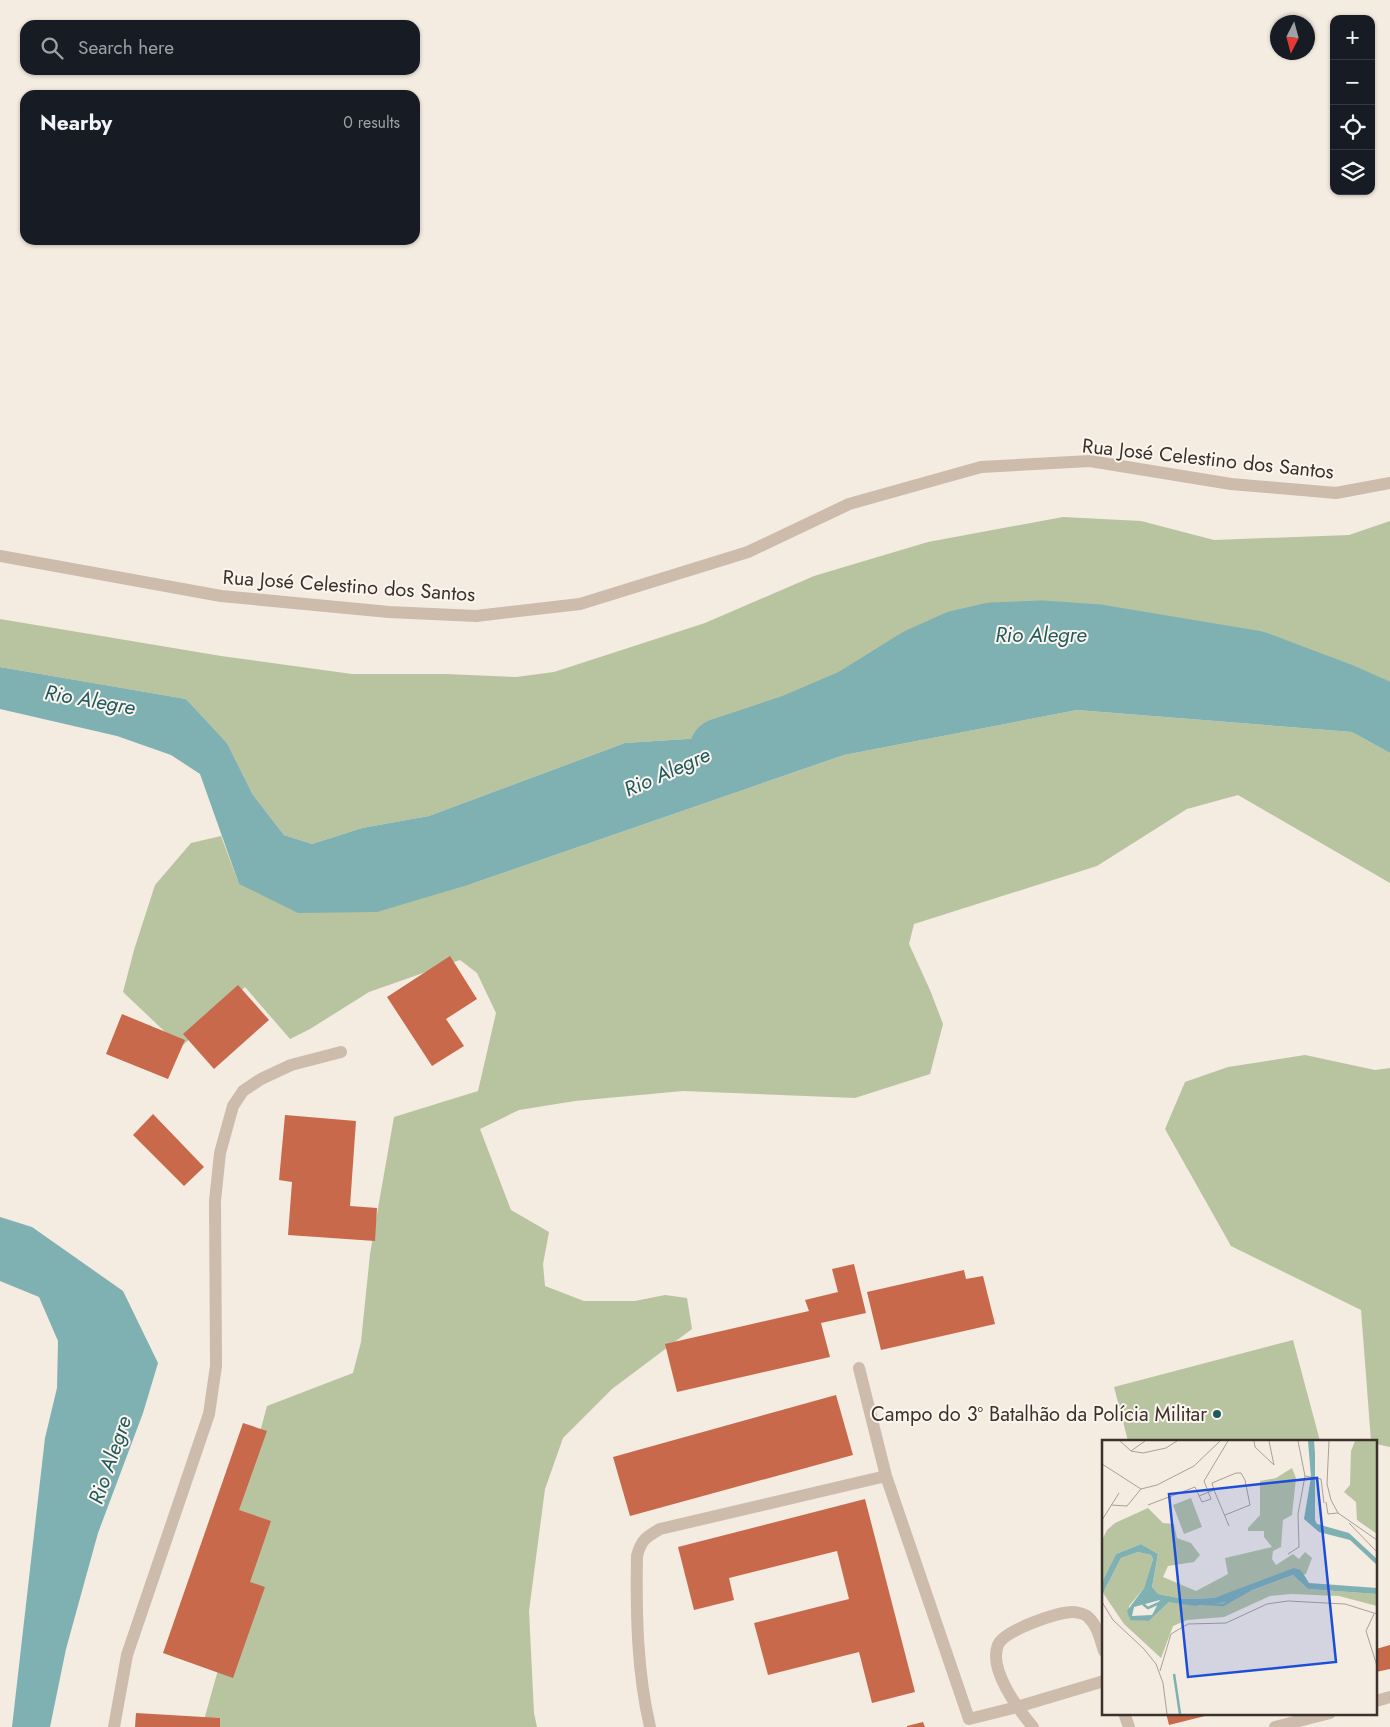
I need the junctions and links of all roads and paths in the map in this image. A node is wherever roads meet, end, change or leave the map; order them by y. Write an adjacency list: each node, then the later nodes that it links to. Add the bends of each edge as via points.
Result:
1 (1390, 483): 2 (street, Rua José Celestino dos Santos, via 1336,493 1231,484 1090,461 981,466 849,504 748,552 580,604 476,616 389,612 221,596)
2 (0, 556)
3 (341, 1052): 12 (street, via 290,1065 261,1079 242,1090 233,1106 220,1153 215,1201 216,1366 208,1414 127,1655)
4 (859, 1368): 5 (street)
5 (886, 1476): 11 (street); 13 (street, via 660,1529 646,1537 637,1556 637,1617)
6 (1102, 1644): 8 (street, via 1097,1627 1086,1616 1074,1612 1033,1622 1007,1634 998,1644 995,1658)
7 (1102, 1682): 8 (street)
8 (1016, 1707): 11 (street); 14 (street)
9 (1124, 1714): 15 (street)
10 (1326, 1714): 16 (street)
11 (971, 1723)
12 (114, 1727)
13 (650, 1727)
14 (1033, 1727)
15 (1129, 1727)
16 (1275, 1727)

